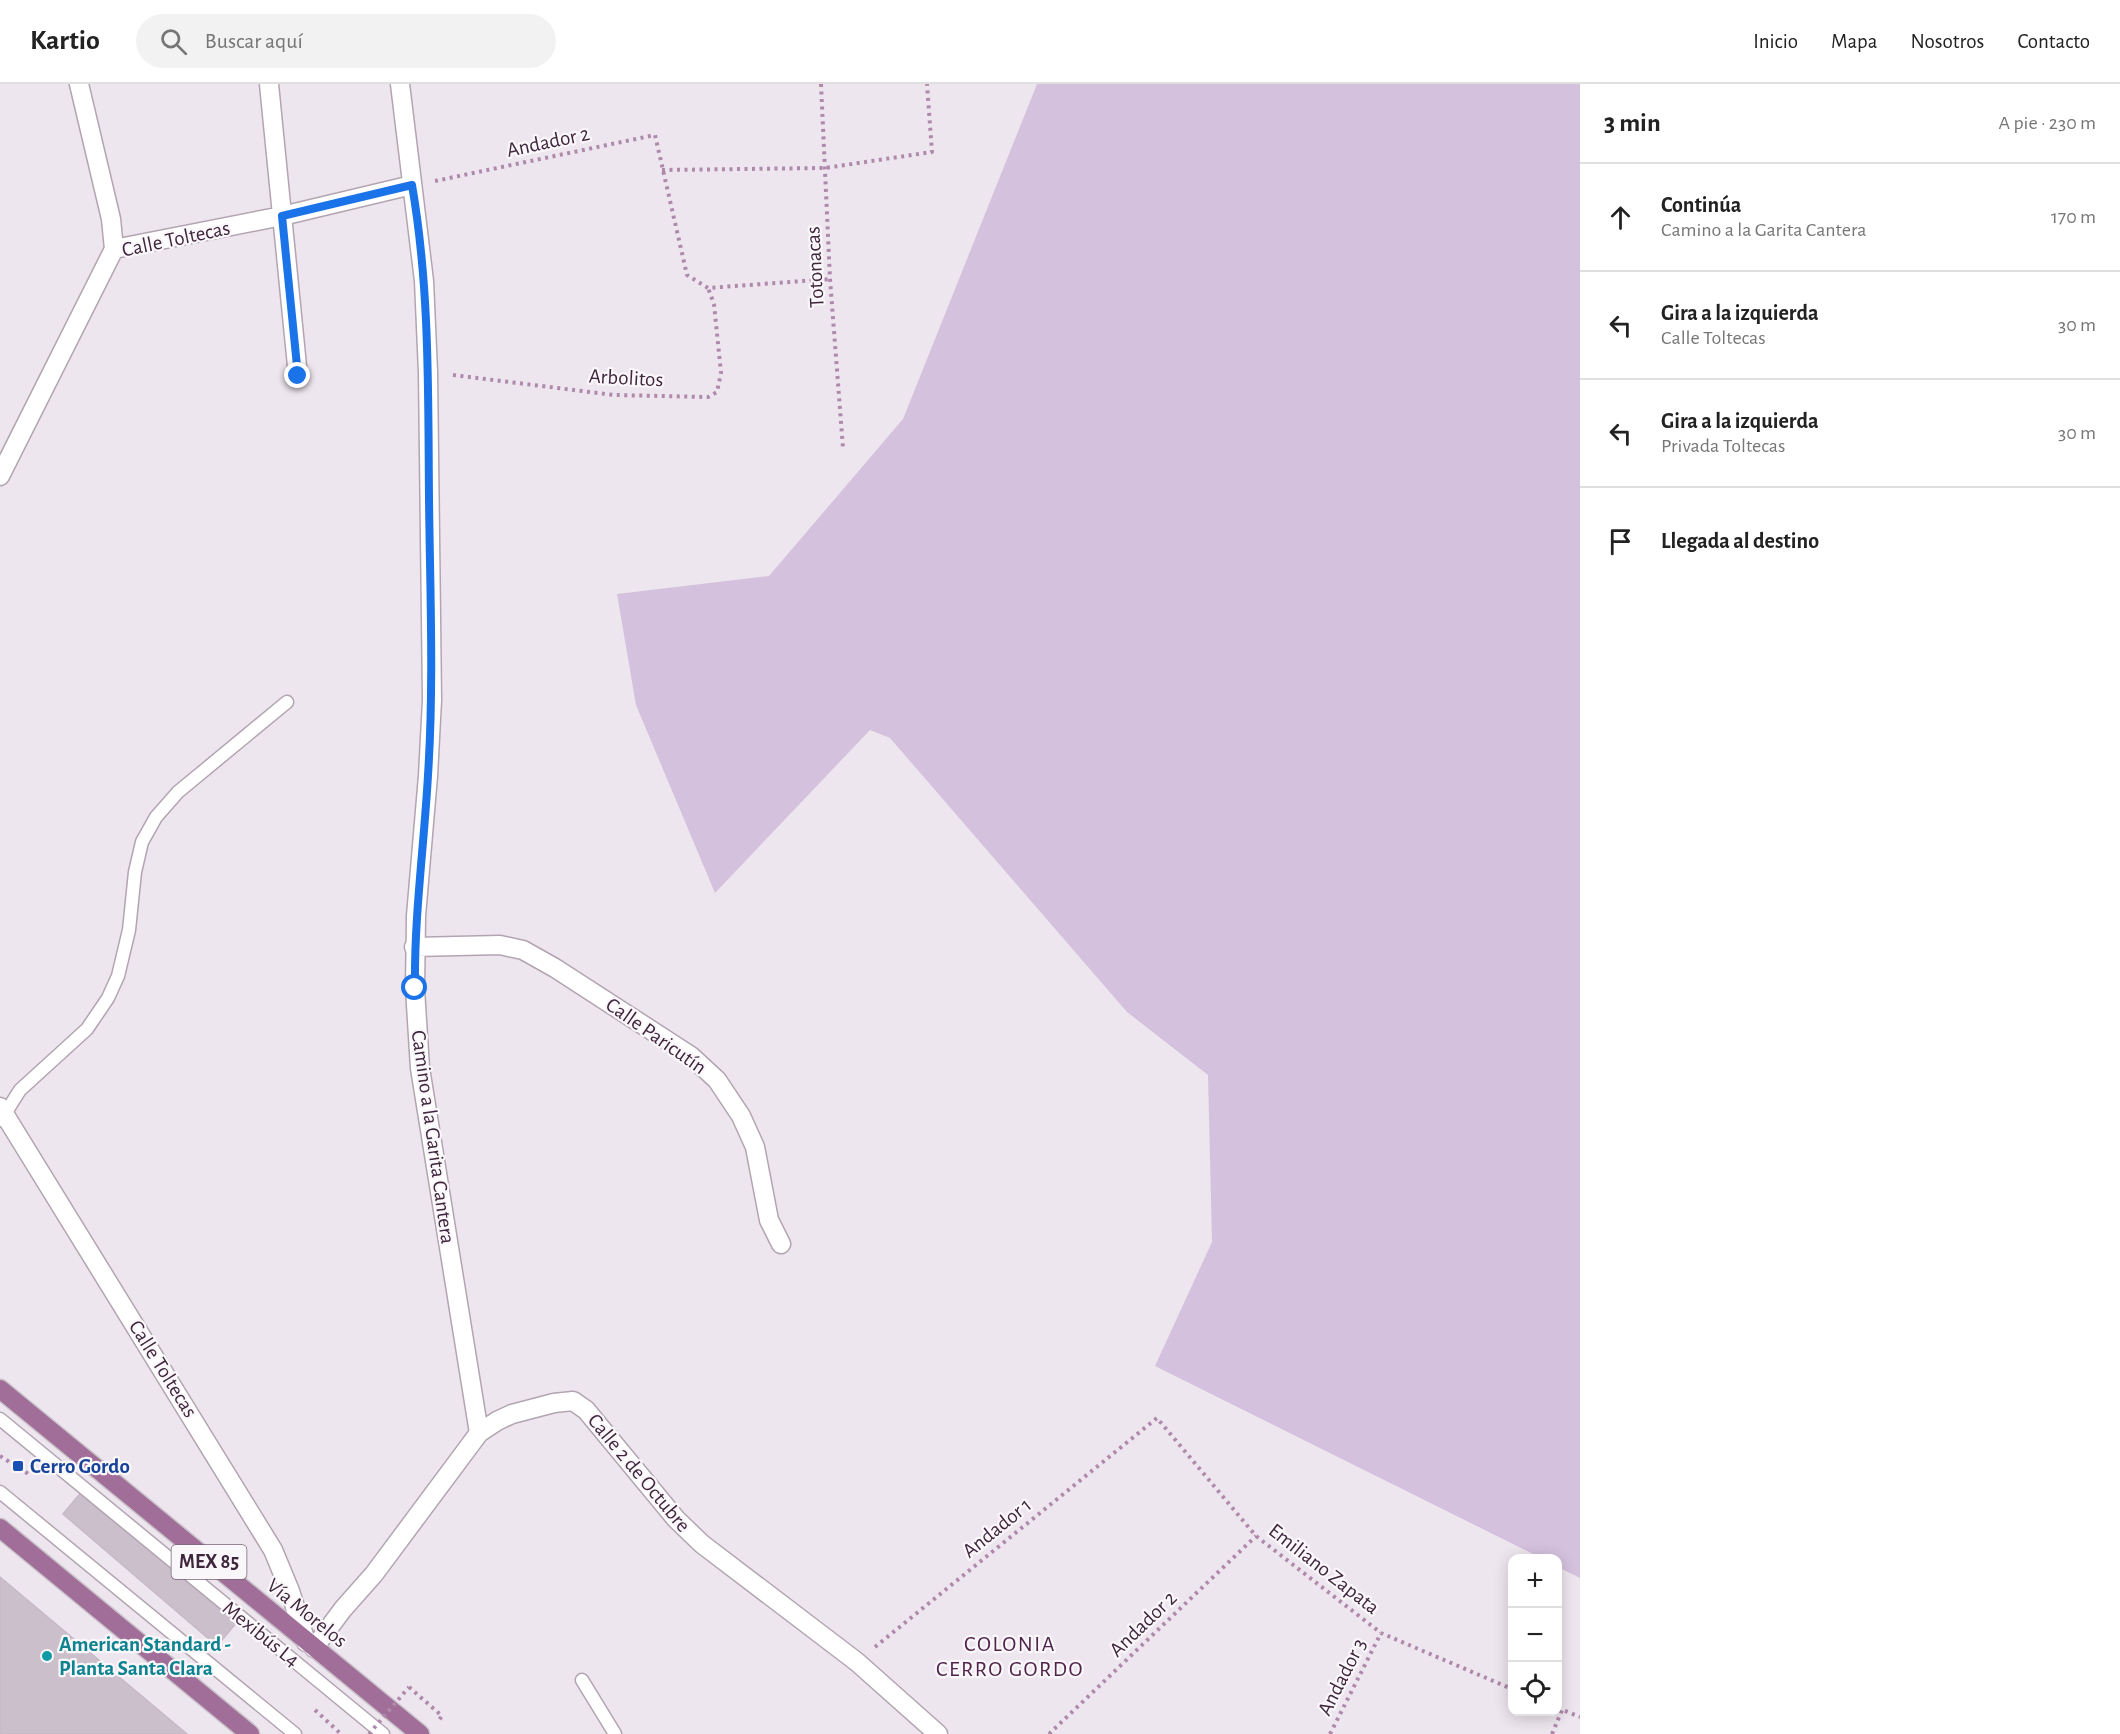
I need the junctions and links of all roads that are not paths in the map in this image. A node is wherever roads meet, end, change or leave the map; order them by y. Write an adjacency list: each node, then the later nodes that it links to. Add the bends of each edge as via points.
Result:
1 (79, 84): 6 (street, via 111,219)
2 (269, 84): 5 (street)
3 (400, 84): 4 (street, Camino a la Garita Cantera)
4 (412, 185): 5 (street, Calle Toltecas); 10 (street, Camino a la Garita Cantera, via 424,281 428,372 432,700)
5 (282, 216): 6 (street, Calle Toltecas); 7 (street)
6 (114, 249): 8 (street, Calle Toltecas)
7 (298, 376)
8 (0, 476)
9 (286, 702): 11 (lane, via 178,792 156,817 142,842 129,930 108,998 87,1029 20,1090)
10 (414, 947): 12 (street, Calle Paricutín, via 500,945 523,950 691,1056 705,1068 741,1116 755,1147 769,1220); 15 (street, Camino a la Garita Cantera, via 420,1068)
11 (2, 1114): 18 (street, Calle Toltecas, via 273,1550)
12 (781, 1244)
13 (0, 1389): 18 (main road, Vía Morelos / MEX 85)
14 (0, 1419): 22 (lane, Mexibús L4)
15 (479, 1433): 18 (street, Calle 2 de Octubre, via 374,1574); 25 (street, Calle 2 de Octubre, via 512,1414 568,1401 581,1405 696,1539 857,1662)
16 (0, 1492): 21 (lane)
17 (0, 1528): 20 (main road)
18 (310, 1645): 23 (main road, Vía Morelos / MEX 85)
19 (582, 1680): 24 (lane)
20 (250, 1734)
21 (295, 1734)
22 (383, 1734)
23 (420, 1734)
24 (615, 1734)
25 (938, 1734)

